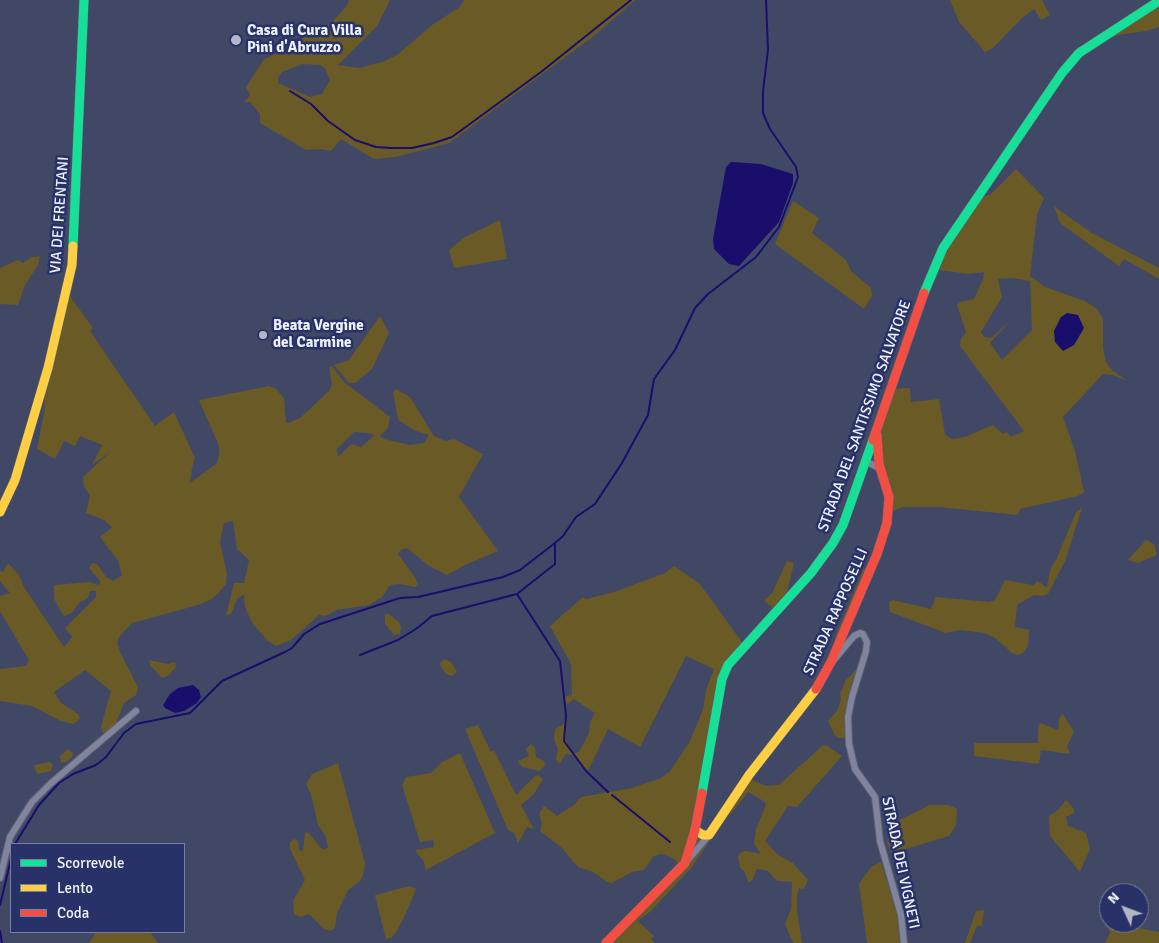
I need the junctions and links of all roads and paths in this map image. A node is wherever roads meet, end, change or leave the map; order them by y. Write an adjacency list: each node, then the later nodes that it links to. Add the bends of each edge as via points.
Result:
1 (84, 0): 6 (street, VIA DEI FRENTANI, via 72,265 30,434 15,480)
2 (1159, 1): 3 (street, STRADA DEL SANTISSIMO SALVATORE, via 1079,53 978,194 943,248 930,275)
3 (877, 427): 4 (street, STRADA DEL SANTISSIMO SALVATORE); 5 (street, STRADA RAPPOSELLI, via 877,454)
4 (865, 462): 5 (street); 9 (street, STRADA DEL SANTISSIMO SALVATORE, via 833,543 811,573 728,665 722,679)
5 (881, 469): 7 (street, STRADA RAPPOSELLI, via 889,497 887,524)
6 (0, 512)
7 (831, 662): 10 (street, STRADA RAPPOSELLI, via 811,698 749,776); 14 (street, STRADA DEI VIGNETI, via 854,636 863,634 867,642 866,651 850,707 849,744 855,769 875,797 880,841 901,915)
8 (136, 711): 12 (street, via 32,802 10,837)
9 (695, 830): 10 (street); 11 (street, STRADA DEL SANTISSIMO SALVATORE)
10 (709, 835): 11 (street, STRADA RAPPOSELLI)
11 (685, 863): 13 (street, STRADA DEL SANTISSIMO SALVATORE)
12 (0, 878)
13 (606, 943)
14 (904, 943)

